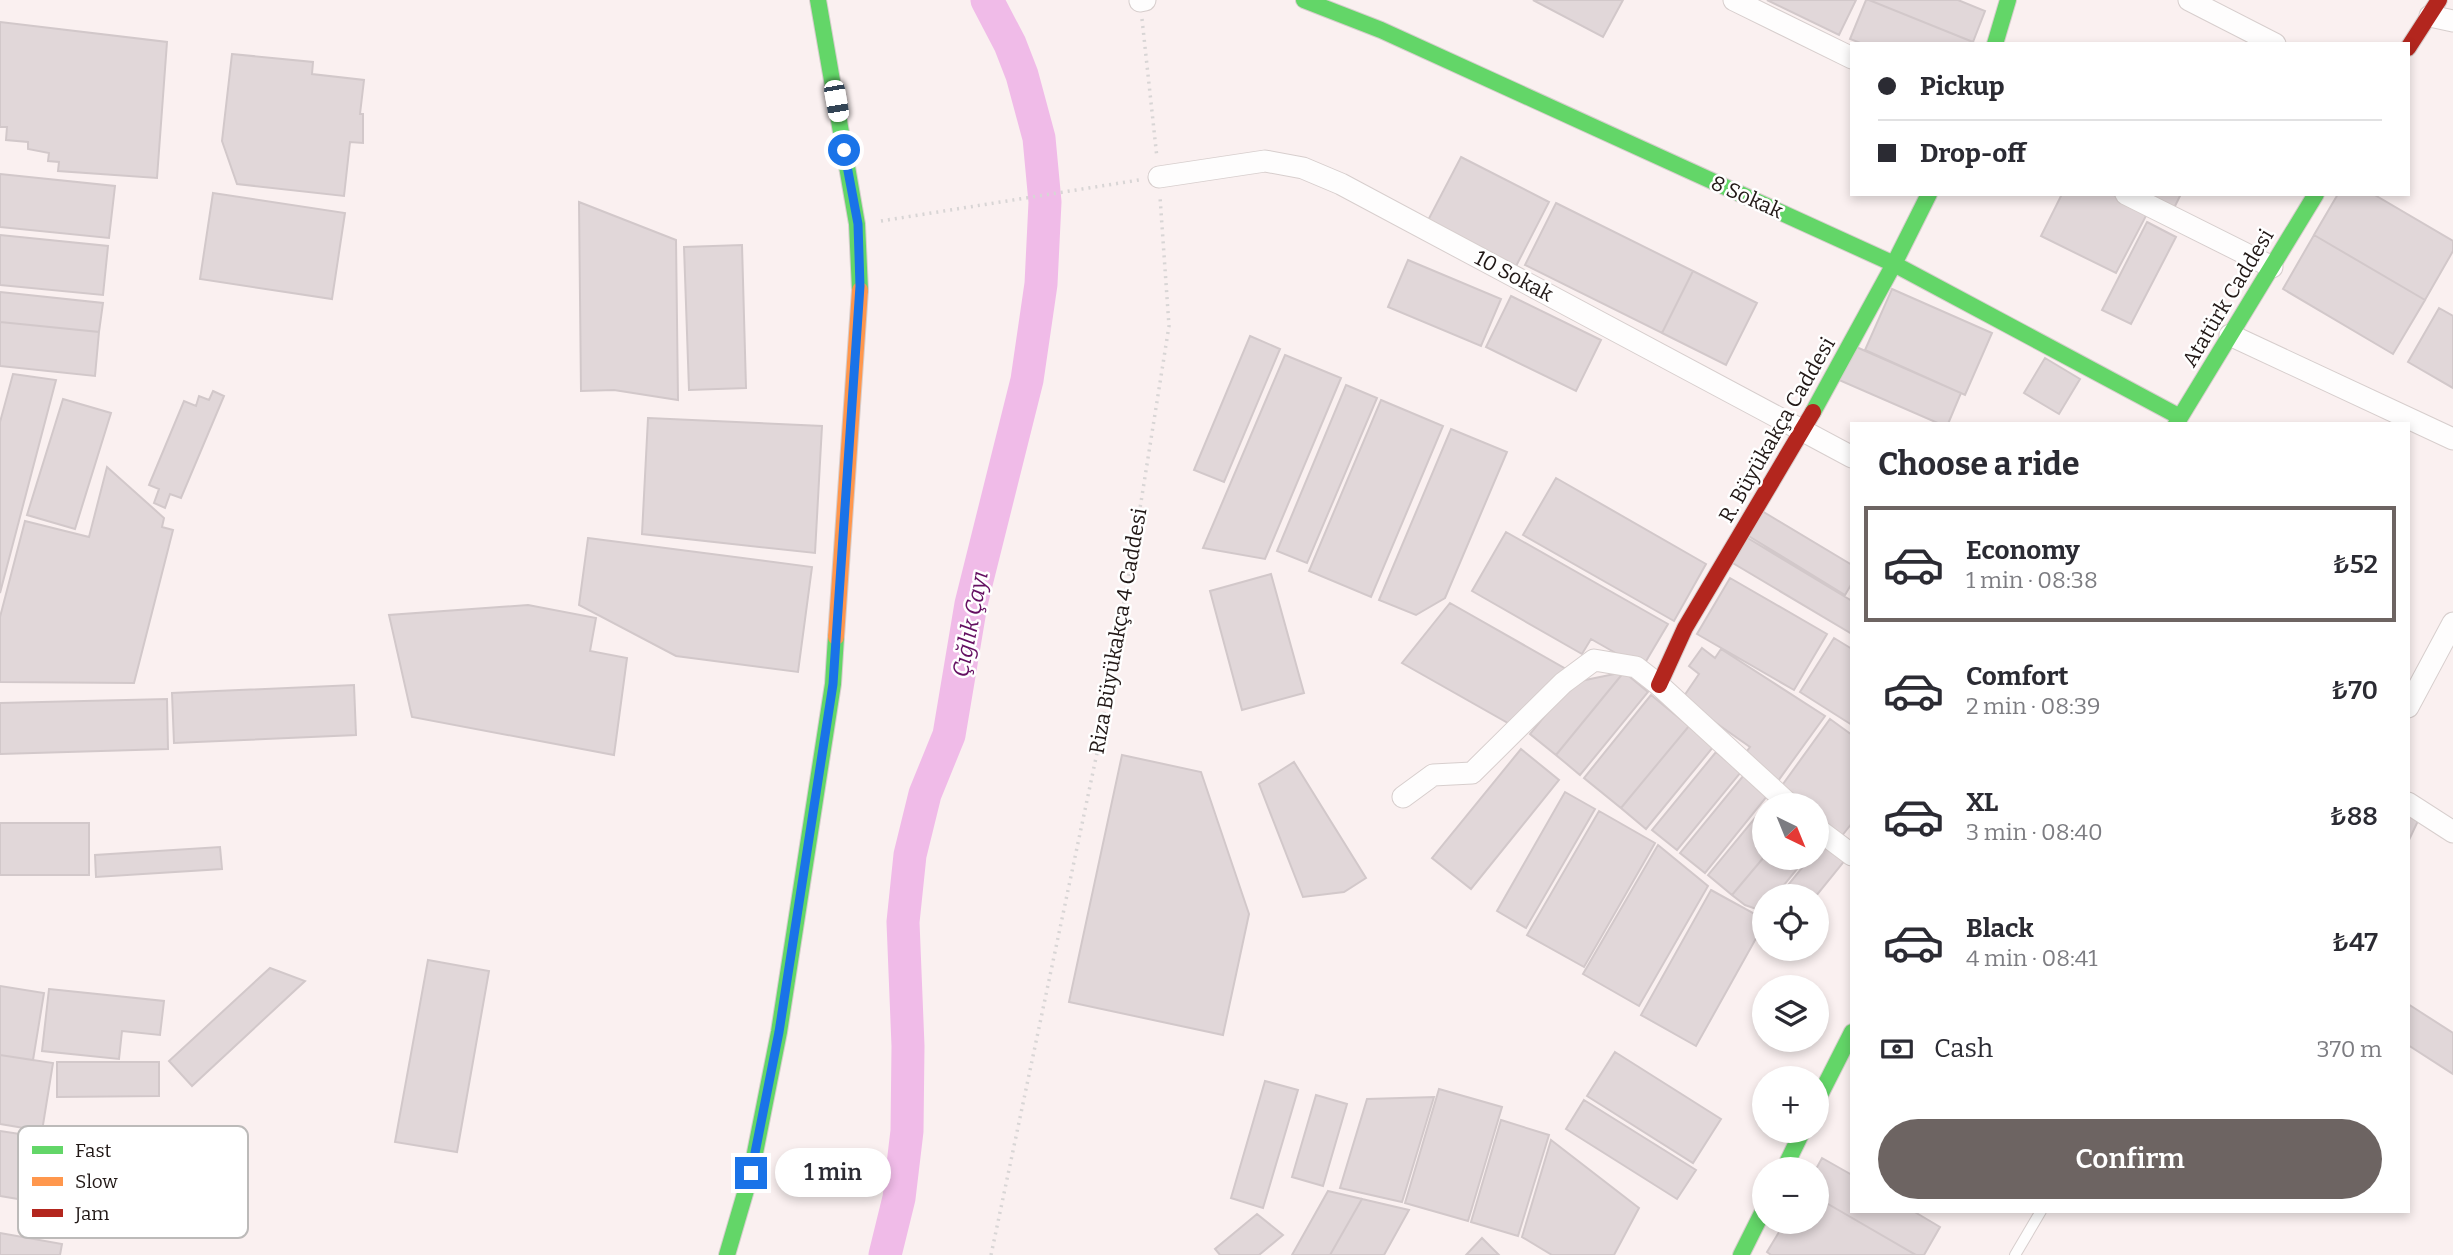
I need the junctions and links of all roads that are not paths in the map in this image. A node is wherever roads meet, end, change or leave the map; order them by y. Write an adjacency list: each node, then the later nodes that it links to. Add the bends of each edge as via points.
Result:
1 (818, 0): 37 (street, via 858,224 860,286 833,684 779,1032 751,1173)
2 (1304, 0): 17 (street, 8 Sokak, via 1381,30)
3 (1734, 0): 12 (street)
4 (2008, 0): 9 (street)
5 (2189, 0): 6 (street)
6 (2223, 8): 10 (street)
7 (2435, 8): 8 (street); 11 (street)
8 (2453, 21)
9 (1996, 42)
10 (2272, 42)
11 (2410, 45)
12 (1850, 57)
13 (1158, 177): 21 (street, 10 Sokak, via 1265,161 1316,173)
14 (1928, 196): 17 (street, R. Büyükakça Caddesi)
15 (2130, 196): 18 (street)
16 (2315, 196): 18 (street, Atatürk Caddesi)
17 (1894, 264): 20 (street, 8 Sokak); 21 (street, R. Büyükakça Caddesi)
18 (2272, 267): 19 (street, Atatürk Caddesi)
19 (2230, 335): 20 (street, Atatürk Caddesi); 22 (street)
20 (2178, 420)
21 (1803, 430): 23 (street, 10 Sokak); 25 (street, R. Büyükakça Caddesi, via 1685,628)
22 (2453, 439)
23 (1850, 456)
24 (2453, 623): 26 (street)
25 (1659, 685): 27 (street); 28 (street, via 1636,667 1594,660 1563,683 1472,773 1433,775)
26 (2410, 703)
27 (1777, 793)
28 (1403, 797)
29 (2410, 804): 30 (street)
30 (2453, 831)
31 (1829, 838): 32 (street)
32 (1850, 854)
33 (1850, 1036): 34 (street)
34 (1829, 1077)
35 (2040, 1213): 39 (lane)
36 (1752, 1233): 38 (street)
37 (727, 1255)
38 (1741, 1255)
39 (2015, 1255)

